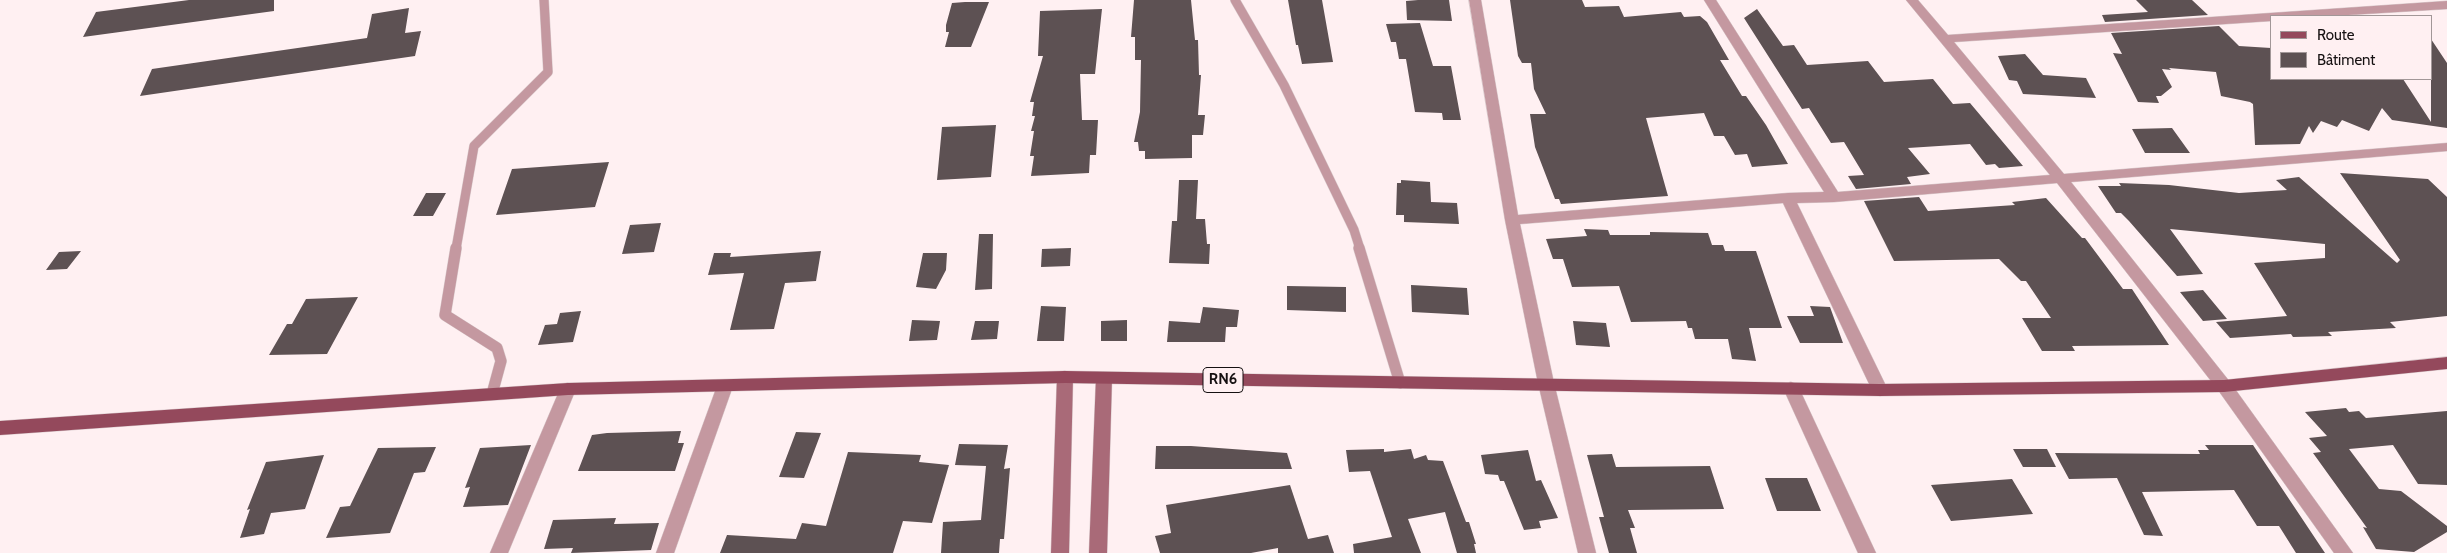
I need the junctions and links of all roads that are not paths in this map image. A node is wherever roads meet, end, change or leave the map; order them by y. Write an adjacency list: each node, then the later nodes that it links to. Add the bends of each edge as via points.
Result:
1 (544, 0): 25 (lane, via 548,72 474,146 445,315 497,348 501,361)
2 (1235, 0): 19 (lane, via 1284,85 1354,230)
3 (1475, 0): 14 (street)
4 (1710, 0): 12 (street)
5 (1912, 0): 9 (street)
6 (2447, 5): 7 (street)
7 (2295, 15)
8 (2270, 17): 9 (street)
9 (1943, 39): 11 (street)
10 (2447, 147): 11 (street)
11 (2061, 179): 12 (street); 21 (street)
12 (1834, 197): 13 (street)
13 (1788, 198): 14 (street); 24 (street)
14 (1512, 220): 18 (street)
15 (2447, 363): 21 (main road, RN6)
16 (1066, 376): 17 (main road, RN6); 20 (main road, RN6); 29 (street)
17 (1104, 378): 19 (main road, RN6); 30 (street)
18 (1546, 382): 19 (main road, RN6); 22 (main road, RN6); 31 (street)
19 (1400, 383)
20 (725, 386): 23 (main road, RN6); 28 (street)
21 (2224, 386): 24 (main road, RN6); 33 (street)
22 (1791, 388): 24 (main road, RN6); 32 (street)
23 (568, 389): 25 (main road, RN6); 27 (street)
24 (1880, 390)
25 (492, 394): 26 (main road, RN6)
26 (0, 428)
27 (499, 553)
28 (665, 553)
29 (1060, 553)
30 (1098, 553)
31 (1587, 553)
32 (1867, 553)
33 (2344, 553)

